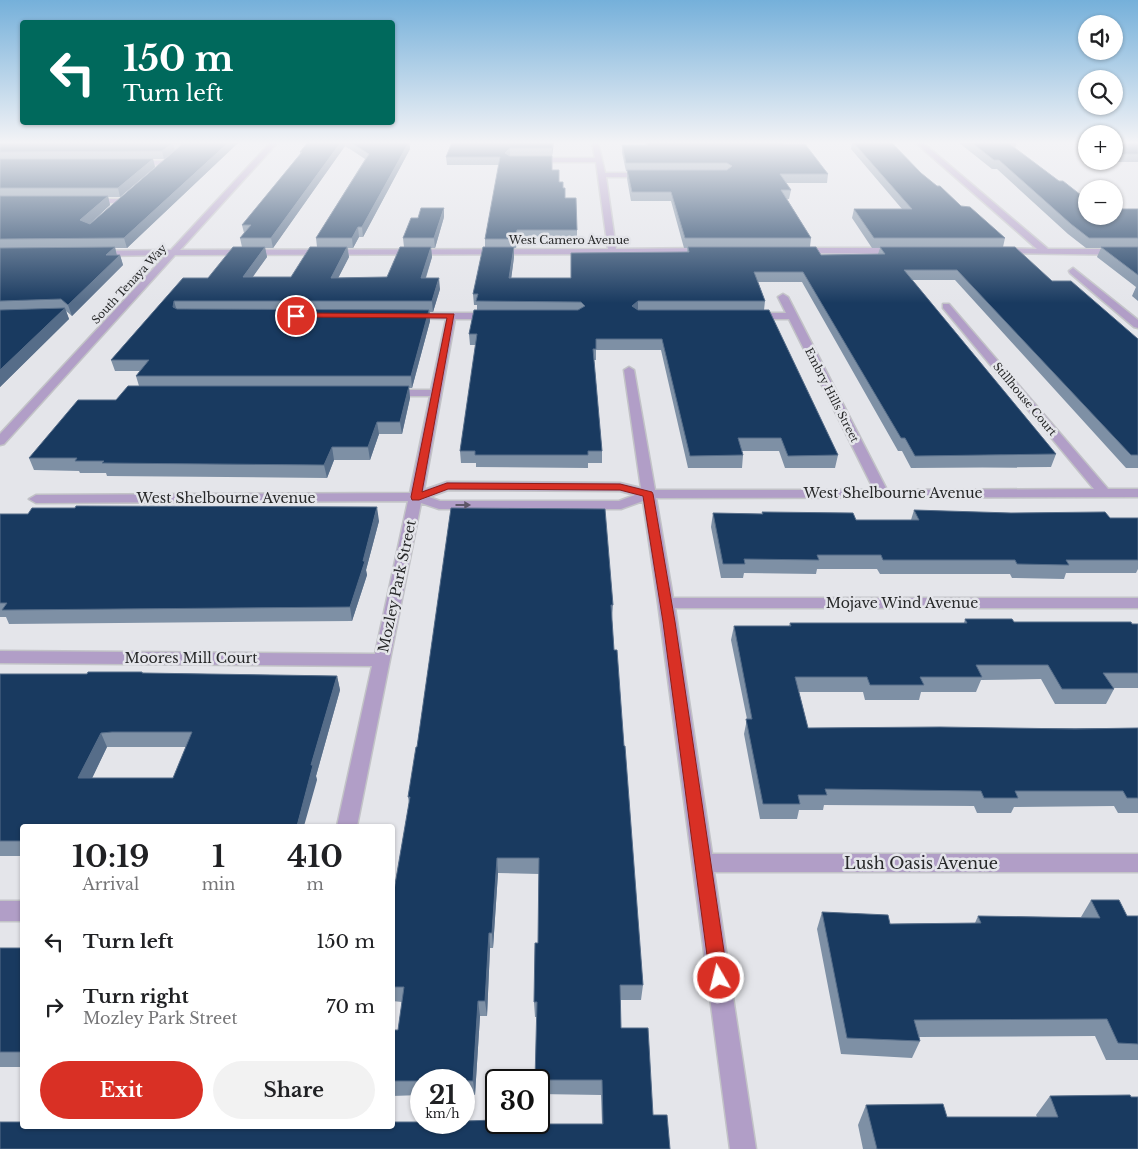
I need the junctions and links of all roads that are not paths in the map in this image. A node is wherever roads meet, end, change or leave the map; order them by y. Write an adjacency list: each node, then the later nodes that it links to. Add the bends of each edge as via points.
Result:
1 (129, 196): 6 (street)
2 (226, 196): 16 (street, South Tenaya Way)
3 (605, 196): 8 (street)
4 (980, 196): 13 (street)
5 (78, 201): 6 (street)
6 (122, 201): 7 (street)
7 (116, 207)
8 (612, 251): 9 (street, West Camero Avenue); 16 (street, West Camero Avenue)
9 (720, 251)
10 (789, 251): 11 (street)
11 (907, 252)
12 (986, 252): 13 (street)
13 (1045, 252): 14 (street)
14 (1138, 252)
15 (87, 253): 16 (street, West Camero Avenue)
16 (173, 253): 29 (street, South Tenaya Way)
17 (1073, 271): 25 (street)
18 (783, 296): 24 (street, Embry Hills Street)
19 (946, 306): 31 (street, Stillhouse Court)
20 (403, 316): 21 (street)
21 (451, 316): 22 (street); 28 (street, Mozley Park Street)
22 (500, 316)
23 (744, 316): 24 (street)
24 (792, 316): 30 (street, Embry Hills Street)
25 (1138, 325)
26 (629, 370): 33 (street)
27 (377, 393): 28 (street)
28 (436, 393): 34 (street, Mozley Park Street)
29 (0, 441)
30 (882, 493): 31 (street, West Shelbourne Avenue); 33 (street, West Shelbourne Avenue)
31 (1104, 493): 32 (street, West Shelbourne Avenue)
32 (1138, 493)
33 (648, 494): 34 (street, West Shelbourne Avenue, via 620,487 447,486); 34 (street, West Shelbourne Avenue, one-way to 33, via 439,505 621,505); 36 (street)
34 (416, 497): 35 (street, West Shelbourne Avenue); 39 (street, Mozley Park Street)
35 (36, 499)
36 (666, 603): 37 (street, Mojave Wind Avenue); 42 (street)
37 (1138, 603)
38 (0, 657): 39 (street, Moores Mill Court)
39 (382, 660): 40 (street, Mozley Park Street)
40 (347, 824)
41 (1138, 862): 42 (street, Lush Oasis Avenue)
42 (704, 863): 45 (street)
43 (20, 910): 44 (street)
44 (0, 911)
45 (743, 1149)

